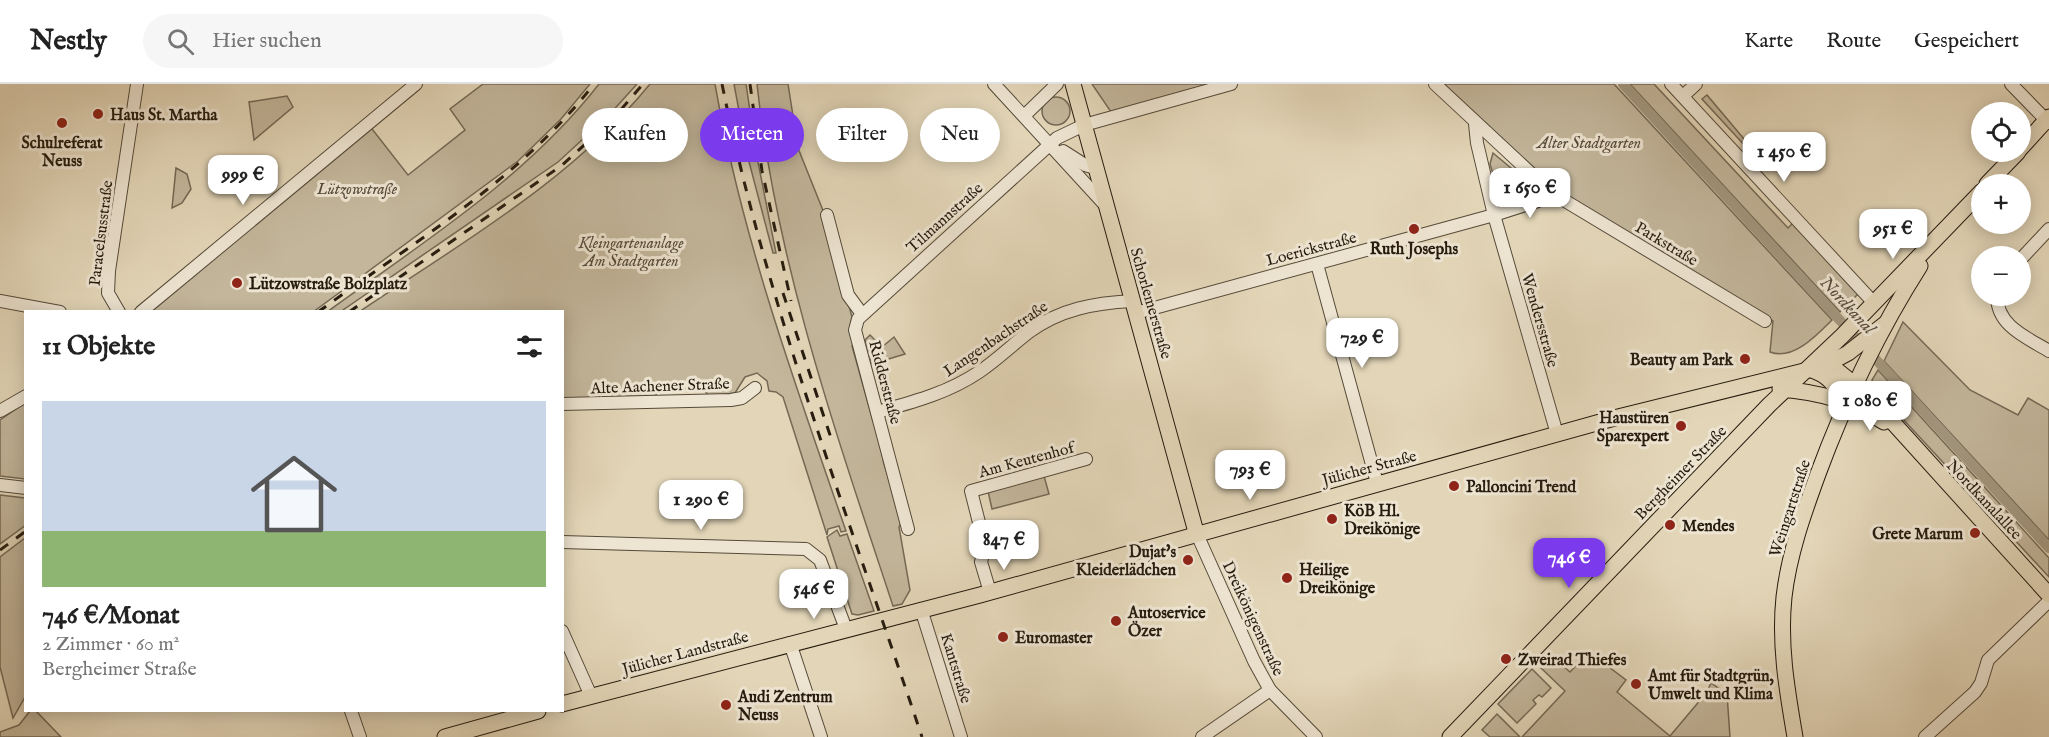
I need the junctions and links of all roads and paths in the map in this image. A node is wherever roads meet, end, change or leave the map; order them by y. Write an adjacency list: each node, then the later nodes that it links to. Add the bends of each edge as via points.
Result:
1 (137, 84): 35 (street, Paracelsusstraße, via 109,271)
2 (994, 84): 12 (street)
3 (1057, 84): 12 (street)
4 (1073, 84): 15 (main road, Schorlemerstraße)
5 (1231, 84): 15 (street, Tilmannstraße)
6 (1435, 84): 14 (street, Parkstraße)
7 (1671, 84): 11 (street)
8 (1696, 84): 11 (street)
9 (2011, 84): 13 (street)
10 (408, 86): 36 (street)
11 (1683, 96): 31 (street)
12 (1024, 116): 17 (street)
13 (2048, 120): 16 (main road)
14 (1476, 124): 21 (street, Parkstraße); 25 (street, Wendersstraße)
15 (1084, 125): 17 (street, Tilmannstraße); 19 (main road, Schorlemerstraße)
16 (2031, 138)
17 (1048, 144): 19 (street); 23 (street); 37 (street, Tilmannstraße)
18 (2008, 162): 20 (main road)
19 (1095, 168): 23 (main road, Schorlemerstraße)
20 (1996, 174)
21 (1552, 193): 25 (street, Loerickstraße); 38 (street, Parkstraße)
22 (1971, 202): 27 (main road)
23 (1106, 206): 33 (main road, Schorlemerstraße)
24 (827, 215): 37 (street, via 848,295)
25 (1494, 215): 29 (street, Loerickstraße); 52 (street, Wendersstraße)
26 (2049, 230): 28 (street)
27 (1936, 241): 31 (main road); 39 (main road)
28 (2031, 249)
29 (1317, 264): 33 (street, Loerickstraße); 54 (street)
30 (0, 301): 34 (street)
31 (1874, 303): 39 (main road)
32 (1999, 306): 41 (street, via 2008,325)
33 (1134, 307): 49 (street, Langenbachstraße, via 1093,303 1061,314 1029,332 960,384); 58 (main road, Schorlemerstraße)
34 (49, 310)
35 (112, 310)
36 (143, 310)
37 (862, 314): 49 (street, Ridderstraße, via 855,330)
38 (1765, 321)
39 (1873, 322): 40 (main road); 40 (main road); 42 (main road, via 1866,360)
40 (1846, 339): 42 (main road, Bergheimer Straße); 42 (main road); 42 (main road, via 1812,353)
41 (2049, 351)
42 (1829, 377): 44 (main road, Bergheimer Straße); 44 (main road); 44 (main road, via 1804,390); 46 (main road, Jülicher Straße, via 1756,383); 50 (main road, Jülicher Straße, via 1675,395); 51 (main road, Nordkanalallee); 51 (main road, Nordkanalallee, via 1863,408); 80 (main road, Weingartstraße, via 1839,418 1799,524 1784,597 1784,673)
43 (755, 388): 47 (street, Alte Aachener Straße, via 742,398 731,400)
44 (1786, 389): 46 (main road, via 1757,388 1697,403); 79 (main road, Bergheimer Straße)
45 (24, 397): 48 (street)
46 (1688, 400): 50 (main road, Jülicher Straße)
47 (564, 404)
48 (0, 411)
49 (877, 412): 57 (street, Ridderstraße)
50 (1618, 417): 52 (main road, Jülicher Straße)
51 (1895, 427): 61 (main road, Nordkanalallee)
52 (1557, 434): 54 (main road, Jülicher Straße)
53 (1086, 459): 60 (street, Am Keutenhof, via 971,491 985,546 981,562)
54 (1377, 483): 58 (main road, Jülicher Straße)
55 (0, 485): 56 (street)
56 (24, 488)
57 (908, 529)
58 (1197, 532): 60 (main road, Jülicher Straße); 67 (street, Dreikönigenstraße)
59 (564, 543): 64 (street, via 807,549 820,560)
60 (990, 592): 63 (main road, Jülicher Straße)
61 (2049, 595)
62 (2049, 601): 81 (street, via 1988,660 1975,692)
63 (921, 609): 64 (main road, Jülicher Landstraße); 76 (street, Kantstraße)
64 (846, 629): 66 (main road, Jülicher Landstraße)
65 (564, 635): 68 (street)
66 (790, 643): 68 (main road, Jülicher Landstraße); 75 (street)
67 (1270, 690): 77 (street); 78 (street, Dreikönigenstraße)
68 (591, 696): 69 (main road, Jülicher Landstraße)
69 (564, 703)
70 (351, 712): 73 (street)
71 (535, 712): 72 (main road)
72 (463, 735): 74 (main road)
73 (360, 737)
74 (445, 737)
75 (821, 737)
76 (961, 737)
77 (1202, 737)
78 (1316, 737)
79 (1450, 737)
80 (1796, 737)
81 (1925, 737)

